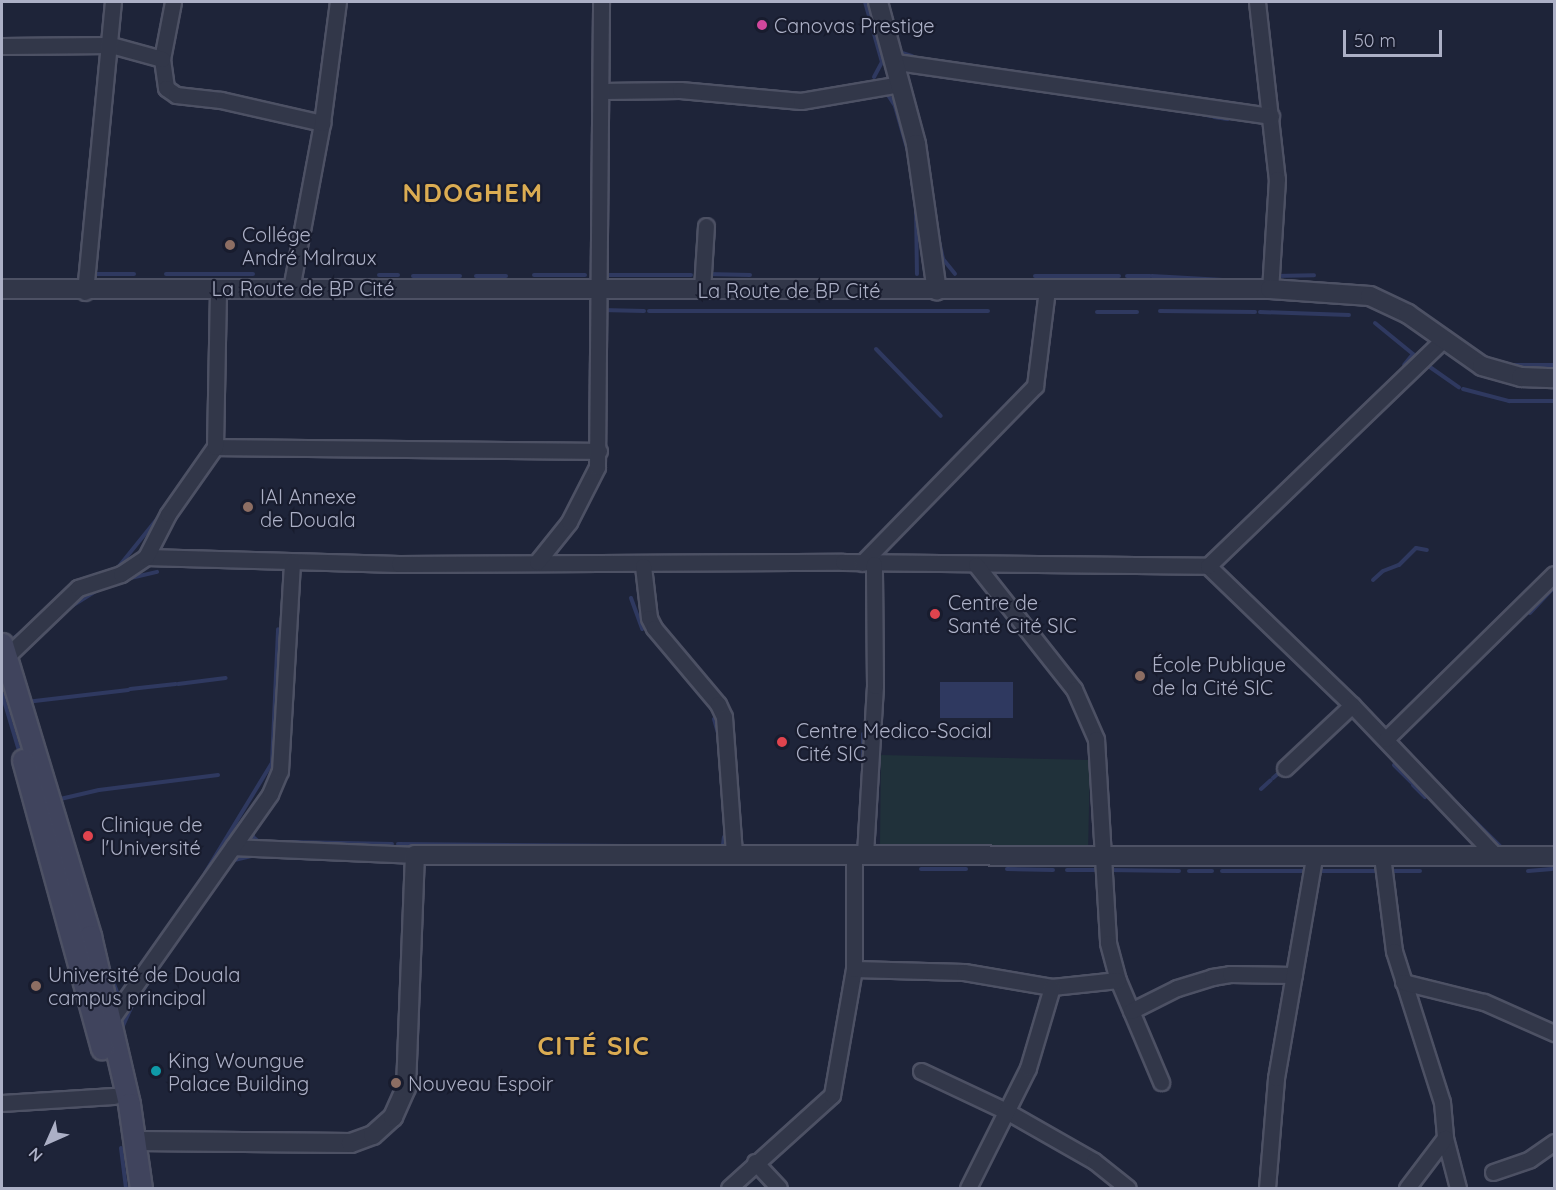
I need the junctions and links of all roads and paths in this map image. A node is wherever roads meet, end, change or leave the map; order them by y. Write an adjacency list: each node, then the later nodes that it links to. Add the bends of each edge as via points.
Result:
1 (113, 2): 7 (street)
2 (173, 2): 9 (street)
3 (338, 2): 14 (street)
4 (602, 2): 12 (street)
5 (878, 2): 10 (street)
6 (1257, 2): 13 (street)
7 (111, 45): 8 (street); 9 (street); 24 (street)
8 (2, 46)
9 (162, 59): 14 (street, via 166,88 176,95 221,100)
10 (896, 62): 11 (street); 13 (street)
11 (900, 84): 12 (street, via 801,101 680,90); 23 (street, via 916,144)
12 (602, 91): 19 (street)
13 (1271, 116): 21 (street, via 1277,179)
14 (322, 123): 18 (street)
15 (706, 226): 20 (street)
16 (2, 289): 24 (street, La Route de BP Cité)
17 (218, 289): 18 (street, La Route de BP Cité); 24 (street, La Route de BP Cité); 27 (street)
18 (291, 289): 19 (street, La Route de BP Cité)
19 (597, 289): 20 (street, La Route de BP Cité); 28 (street)
20 (702, 289): 23 (street, La Route de BP Cité)
21 (1270, 289): 22 (street, La Route de BP Cité); 25 (street, La Route de BP Cité, via 1370,296 1408,314)
22 (1047, 290): 23 (street, La Route de BP Cité); 32 (street, via 1035,386)
23 (938, 291)
24 (85, 292)
25 (1442, 341): 26 (street, La Route de BP Cité, via 1482,366 1521,377); 35 (street)
26 (1554, 378)
27 (215, 447): 28 (street); 29 (street, via 168,514)
28 (599, 451): 31 (street, via 586,493 562,533)
29 (146, 557): 30 (street); 37 (street, via 121,574 78,588)
30 (292, 562): 31 (street); 42 (street, via 280,771 270,794)
31 (537, 562): 34 (street)
32 (868, 563): 33 (street); 34 (street); 44 (street, via 875,686)
33 (976, 565): 35 (street); 47 (street, via 1074,689 1096,739)
34 (643, 566): 43 (street, via 649,618 654,628 718,704 724,717)
35 (1208, 566): 39 (street)
36 (1554, 574): 40 (street)
37 (4, 650): 57 (main road, via 90,936)
38 (2, 687): 61 (main road, via 61,888)
39 (1352, 705): 40 (street); 41 (street)
40 (1386, 739): 46 (street)
41 (1285, 768)
42 (233, 847): 45 (street); 57 (street)
43 (734, 853): 44 (street); 45 (street)
44 (859, 854): 47 (street); 51 (street)
45 (415, 855): 65 (street, via 406,1088 393,1117 373,1135 351,1143)
46 (1495, 855): 48 (street); 49 (street)
47 (1101, 856): 50 (street); 53 (street, via 1103,918)
48 (1382, 856): 50 (street); 54 (street, via 1389,924)
49 (1554, 856)
50 (1314, 857): 52 (street)
51 (854, 969): 55 (street, via 964,972); 67 (street, via 832,1095)
52 (1294, 975): 56 (street, via 1212,977 1177,988); 75 (street, via 1276,1078)
53 (1118, 980): 55 (street); 56 (street)
54 (1402, 982): 58 (street, via 1484,1002); 64 (street, via 1442,1102)
55 (1052, 987): 63 (street, via 1038,1041)
56 (1131, 1011): 60 (street)
57 (110, 1021): 65 (main road)
58 (1554, 1033)
59 (921, 1071): 63 (street)
60 (1161, 1082)
61 (114, 1096): 62 (street); 69 (main road)
62 (2, 1103)
63 (1008, 1112): 73 (street); 74 (street, via 1094,1161)
64 (1445, 1138): 76 (street); 77 (street)
65 (136, 1141): 70 (main road)
66 (1554, 1142): 68 (street, via 1530,1159)
67 (754, 1162): 71 (street); 72 (street)
68 (1493, 1172)
69 (127, 1188)
70 (141, 1188)
71 (729, 1188)
72 (779, 1188)
73 (968, 1188)
74 (1128, 1188)
75 (1267, 1188)
76 (1407, 1188)
77 (1458, 1188)

